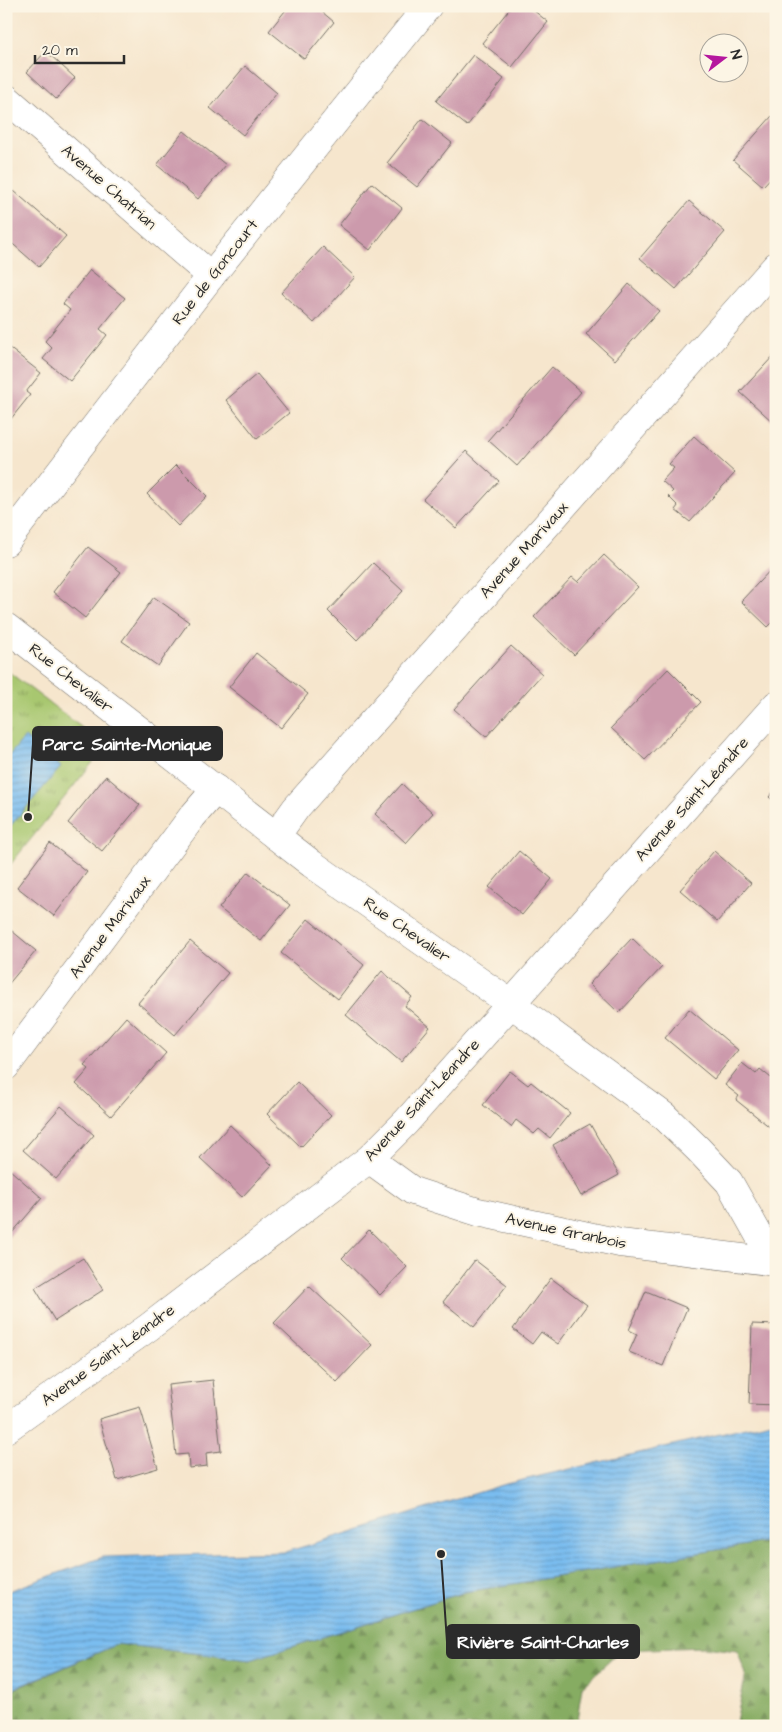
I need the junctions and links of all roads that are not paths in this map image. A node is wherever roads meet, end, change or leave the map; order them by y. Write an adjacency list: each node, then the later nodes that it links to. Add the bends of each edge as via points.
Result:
1 (428, 6): 4 (street, Rue de Goncourt)
2 (6, 98): 4 (street, Avenue Chatrian)
3 (776, 266): 9 (street, Avenue Marivaux, via 303,800)
4 (211, 276): 5 (street, Rue de Goncourt)
5 (6, 542)
6 (6, 627): 8 (street, Rue Chevalier)
7 (776, 705): 10 (street, Avenue Saint-Léandre)
8 (216, 789): 9 (street, Rue Chevalier); 11 (street, Avenue Marivaux)
9 (276, 836): 10 (street, Rue Chevalier)
10 (510, 1002): 12 (street, Avenue Saint-Léandre, via 406,1122); 13 (street, Rue Chevalier, via 664,1116 698,1148 729,1182)
11 (6, 1066)
12 (369, 1159): 13 (street, Avenue Granbois, via 413,1191 478,1212 620,1243); 14 (street, Avenue Saint-Léandre, via 149,1327)
13 (775, 1262)
14 (6, 1429)

